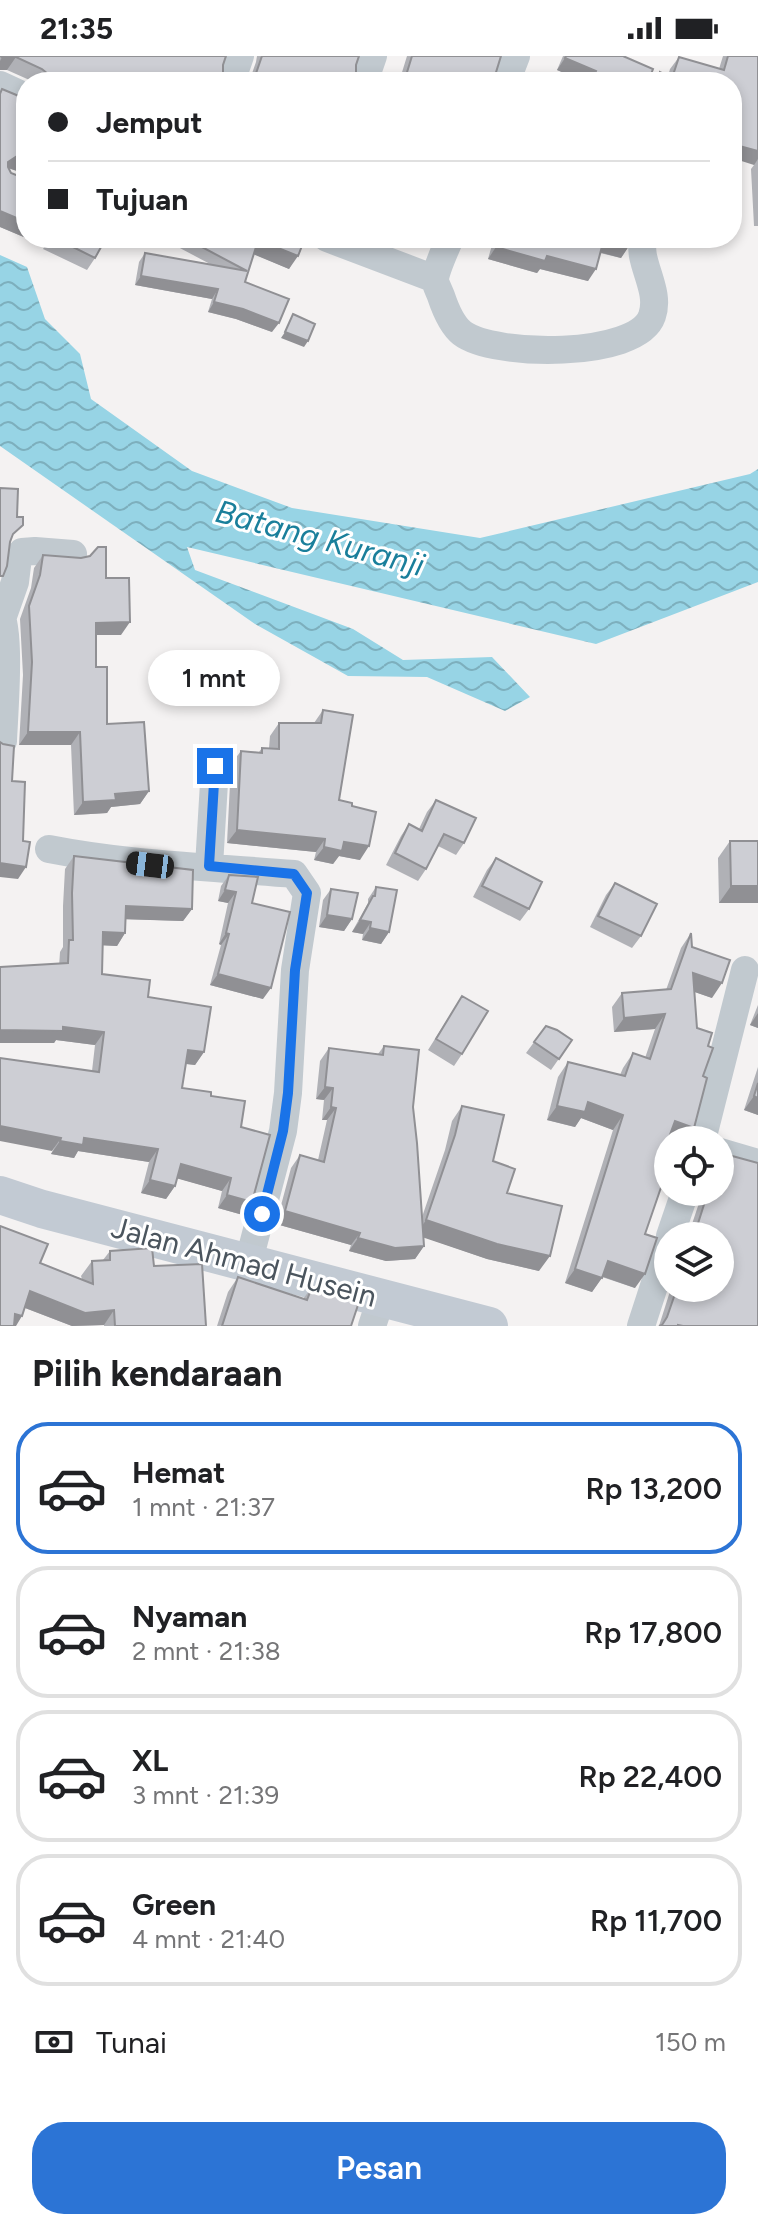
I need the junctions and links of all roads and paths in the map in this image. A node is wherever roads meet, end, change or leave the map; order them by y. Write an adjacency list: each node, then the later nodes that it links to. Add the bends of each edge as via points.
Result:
1 (353, 248): 4 (street)
2 (446, 248): 4 (street)
3 (643, 248): 4 (street, via 655,303 651,320 635,334 585,348 550,351 477,342 460,332)
4 (435, 279)
5 (73, 554): 6 (street, via 22,552)
6 (1, 614): 7 (street, via 5,645)
7 (0, 740)
8 (215, 766): 10 (street)
9 (49, 849): 10 (street, via 150,865)
10 (209, 866): 17 (street, via 294,874 307,893 295,970 283,1131)
11 (745, 970): 12 (street)
12 (706, 1126)
13 (734, 1156): 14 (street)
14 (758, 1163)
15 (0, 1195): 17 (main road, Jalan Ahmad Husein)
16 (0, 1212): 19 (main road, Jalan Ahmad Husein, via 60,1234)
17 (248, 1264): 21 (main road, Jalan Ahmad Husein)
18 (654, 1286): 22 (street)
19 (374, 1320): 20 (main road, Jalan Ahmad Husein)
20 (422, 1326)
21 (489, 1326)
22 (641, 1326)

